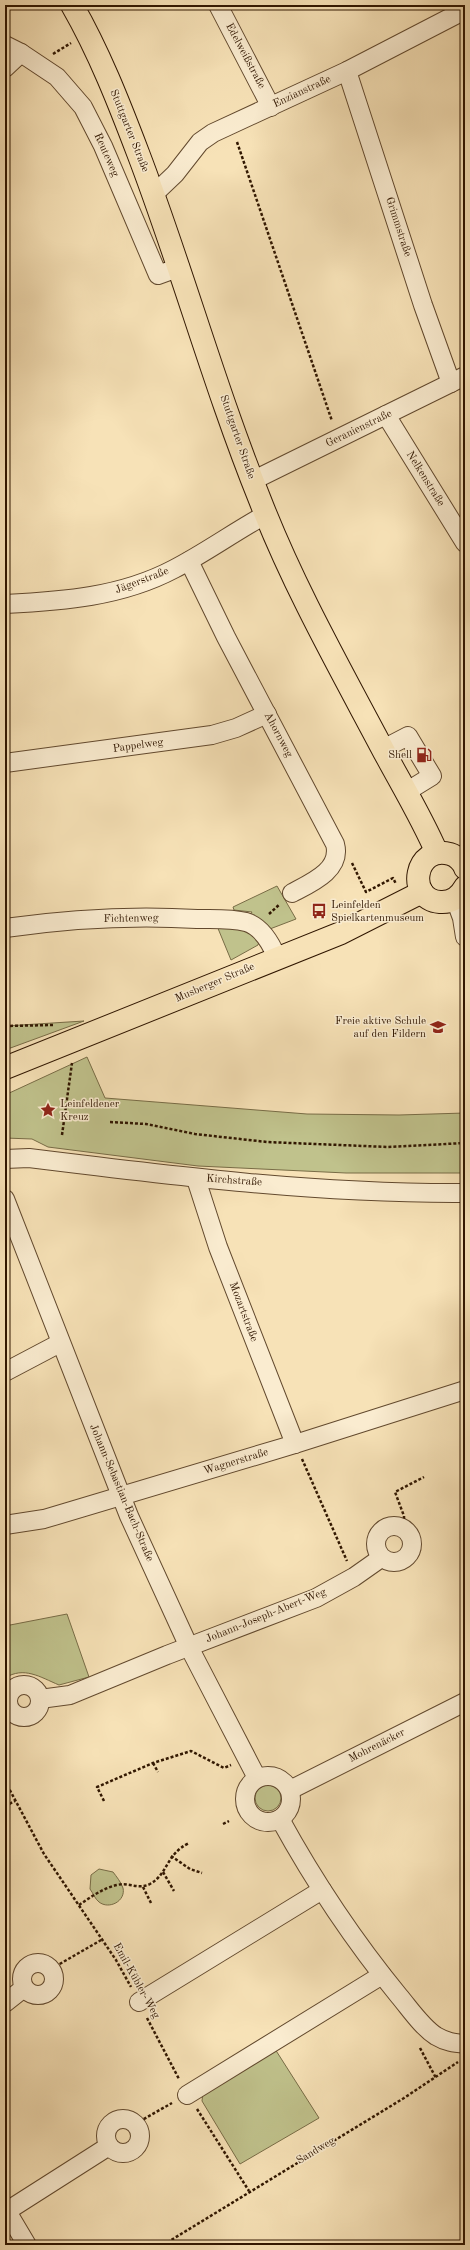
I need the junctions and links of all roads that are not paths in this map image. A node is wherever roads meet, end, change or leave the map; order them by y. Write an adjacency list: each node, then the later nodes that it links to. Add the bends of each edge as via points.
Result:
1 (72, 5): 9 (main road, Stuttgarter Straße, via 122,110)
2 (224, 7): 8 (street, Edelweißstraße)
3 (465, 10): 7 (street, Enzianstraße)
4 (5, 45): 5 (street, Reuteweg)
5 (21, 53): 6 (street); 10 (street, Reuteweg, via 67,86 83,107 103,146 158,275)
6 (5, 68)
7 (347, 71): 8 (street, Enzianstraße); 11 (street, Grimmstraße, via 425,311)
8 (271, 107): 9 (street, Enzianstraße, via 200,142 175,174)
9 (154, 194): 10 (main road, Stuttgarter Straße)
10 (180, 267): 13 (main road, Stuttgarter Straße)
11 (458, 380): 12 (street, Geranienstraße)
12 (386, 415): 13 (street, Geranienstraße); 15 (street, Nelkenstraße)
13 (252, 481): 14 (main road, Stuttgarter Straße)
14 (266, 515): 16 (street, Jägerstraße); 19 (main road, Stuttgarter Straße, via 317,625)
15 (465, 543)
16 (189, 561): 17 (street, Jägerstraße, via 149,581 112,593 75,599); 18 (street, Ahornweg)
17 (5, 604)
18 (267, 714): 20 (street, Pappelweg, via 212,736); 24 (street, Ahornweg, via 337,852 336,860 326,873)
19 (383, 749): 21 (main road, Stuttgarter Straße); 21 (street, via 408,736 432,776)
20 (5, 763)
21 (406, 792): 22 (main road, Stuttgarter Straße)
22 (437, 853): 23 (main road, via 453,855); 26 (main road, via 428,857 419,868 418,883)
23 (465, 868)
24 (292, 893)
25 (460, 893): 26 (main road, via 448,901); 28 (street)
26 (413, 897): 29 (main road, Musberger Straße, via 341,933)
27 (5, 928): 29 (street, Fichtenweg, via 72,921 146,918 228,920 246,922 255,927 268,940)
28 (465, 937)
29 (277, 958): 30 (main road, Musberger Straße)
30 (5, 1068)
31 (5, 1159): 32 (street, Kirchstraße, via 30,1158)
32 (196, 1179): 33 (street, Kirchstraße, via 418,1194); 38 (street, Mozartstraße, via 223,1262)
33 (465, 1193)
34 (5, 1200): 35 (street, Johann-Sebastian-Bach-Straße)
35 (60, 1342): 36 (street); 39 (street, Johann-Sebastian-Bach-Straße)
36 (5, 1372)
37 (465, 1390): 38 (street, Wagnerstraße)
38 (295, 1444): 39 (street, Wagnerstraße)
39 (121, 1495): 40 (street, Wagnerstraße, via 44,1519); 42 (street, Johann-Sebastian-Bach-Straße)
40 (5, 1525)
41 (381, 1558): 41 (street, via 376,1548 378,1536 392,1526 404,1529 412,1544 408,1556 404,1560 392,1563); 42 (street, Johann-Joseph-Abert-Weg, via 354,1578 316,1598)
42 (189, 1647): 43 (street, Johann-Joseph-Abert-Weg, via 70,1695); 46 (street, Johann-Sebastian-Bach-Straße)
43 (40, 1699): 45 (street, via 38,1709 30,1716 20,1716); 45 (street, via 39,1694 31,1686 20,1685 8,1696)
44 (465, 1702): 47 (street, Mohrenäcker)
45 (7, 1707)
46 (257, 1778): 47 (street, via 279,1778); 48 (street, via 246,1790 246,1806 250,1814 264,1822)
47 (290, 1790): 48 (street, via 290,1806)
48 (280, 1819): 49 (street)
49 (322, 1890): 51 (street); 52 (street)
50 (51, 1969): 53 (street, via 54,1984 47,1993 37,1995 24,1988)
51 (382, 1975): 54 (street, via 435,2036); 55 (street)
52 (139, 2002)
53 (5, 2003)
54 (463, 2052)
55 (187, 2095)
56 (109, 2146): 56 (street, via 118,2153 130,2153 138,2145 141,2134 135,2124 120,2119 110,2125 106,2135); 57 (street)
57 (6, 2210): 58 (street)
58 (27, 2245)

